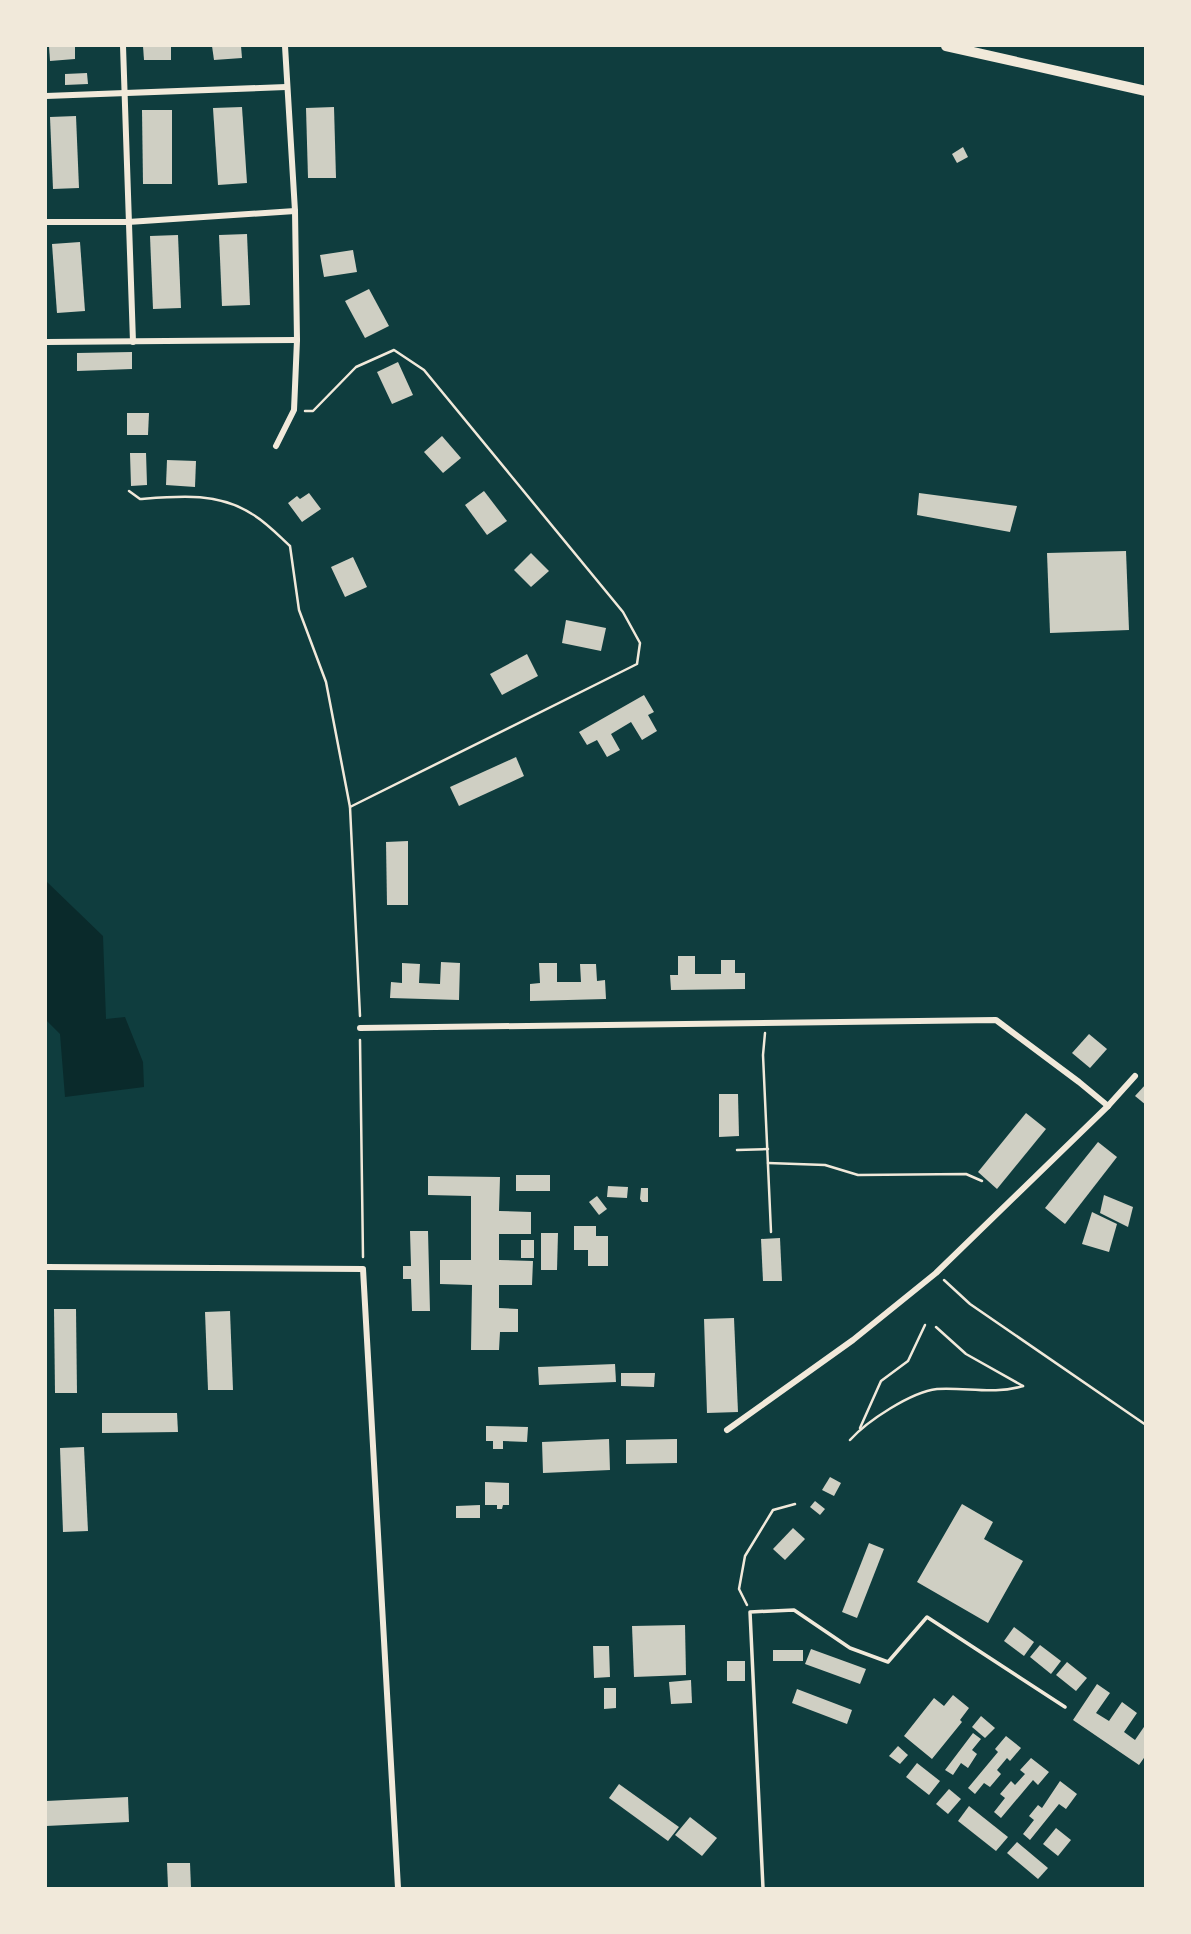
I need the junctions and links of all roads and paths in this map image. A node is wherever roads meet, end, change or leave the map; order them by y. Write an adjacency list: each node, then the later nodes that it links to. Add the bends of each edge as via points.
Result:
1 (123, 46): 6 (street)
2 (285, 46): 4 (street)
3 (946, 46): 5 (main road)
4 (286, 87): 6 (street); 8 (street)
5 (1146, 91)
6 (124, 93): 7 (street); 10 (street)
7 (46, 96)
8 (295, 211): 10 (street); 11 (street)
9 (46, 222): 10 (street)
10 (128, 222): 13 (street)
11 (297, 340): 13 (street); 14 (street)
12 (46, 342): 13 (street)
13 (133, 342)
14 (294, 410): 15 (street); 17 (path, via 313,411 356,367 394,350 424,370 623,612 640,643 636,664)
15 (276, 446)
16 (129, 491): 17 (path, via 140,499 191,495 231,502 254,514 290,546 299,610 326,682)
17 (350, 807): 19 (path)
18 (766, 1023): 19 (street); 21 (street, via 996,1020); 22 (path, via 763,1055)
19 (360, 1028): 28 (path)
20 (1135, 1076): 21 (street)
21 (1108, 1106): 29 (street)
22 (768, 1149): 23 (path); 24 (path)
23 (737, 1150)
24 (768, 1163): 25 (path, via 825,1165 858,1175 965,1174); 26 (path)
25 (982, 1181)
26 (771, 1232)
27 (46, 1267): 28 (street)
28 (363, 1269): 39 (street)
29 (936, 1273): 32 (path, via 970,1304); 34 (street, via 853,1340)
30 (925, 1325): 33 (path, via 908,1361 881,1381)
31 (936, 1327): 33 (path, via 966,1354 1023,1386 1007,1391 935,1389)
32 (1146, 1425)
33 (860, 1428): 35 (path)
34 (727, 1430)
35 (850, 1440)
36 (795, 1504): 37 (path, via 773,1510 745,1556 739,1589)
37 (750, 1612): 38 (lane, via 794,1610 850,1648 888,1662 927,1617); 40 (lane)
38 (1065, 1707)
39 (398, 1888)
40 (763, 1888)

